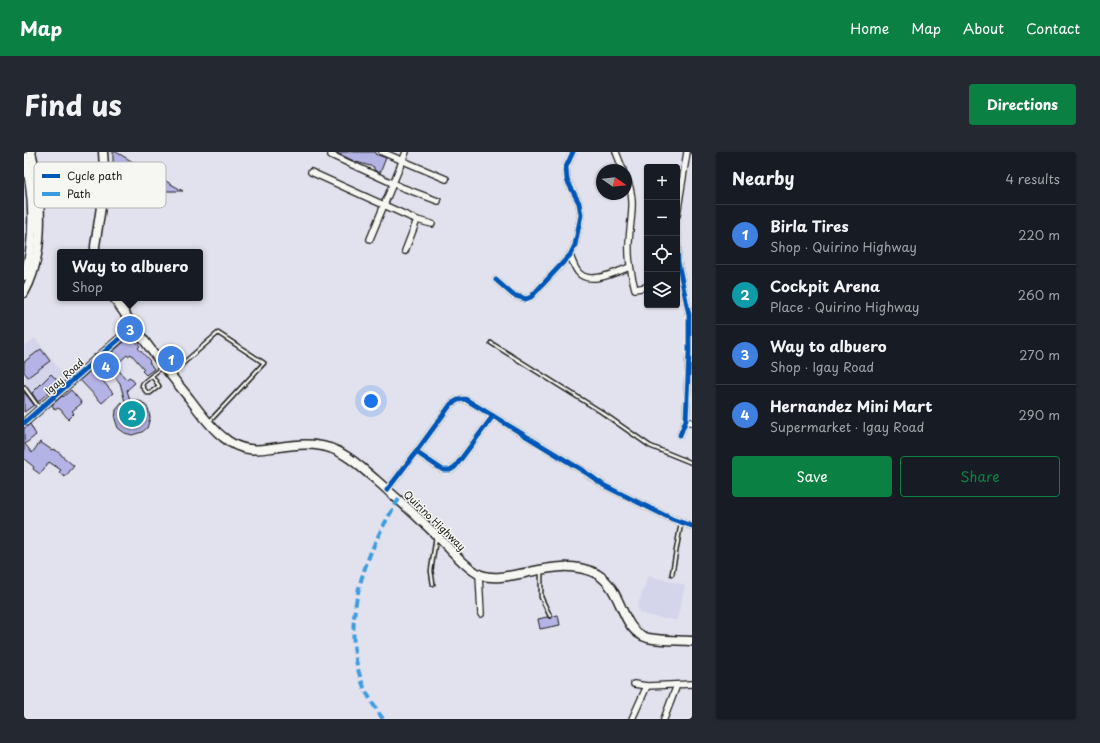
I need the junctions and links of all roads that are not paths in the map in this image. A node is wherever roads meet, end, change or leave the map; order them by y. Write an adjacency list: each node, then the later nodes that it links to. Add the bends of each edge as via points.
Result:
1 (31, 152): 13 (main road)
2 (103, 152): 11 (main road)
3 (382, 152): 10 (street)
4 (406, 152): 10 (street)
5 (573, 152): 28 (street, via 566,167 567,180 579,203 581,215 575,245)
6 (616, 152): 12 (street)
7 (687, 152): 18 (street)
8 (331, 155): 16 (street)
9 (24, 156): 31 (main road, via 32,224 32,246)
10 (403, 161): 15 (street); 16 (street)
11 (103, 162)
12 (621, 164)
13 (34, 170)
14 (311, 172): 20 (street)
15 (446, 179)
16 (393, 182): 19 (street); 20 (street)
17 (632, 195): 29 (street)
18 (679, 200)
19 (438, 201)
20 (385, 206): 23 (street); 25 (street)
21 (38, 208): 34 (main road, via 39,247 31,278)
22 (101, 208): 26 (main road)
23 (416, 220): 24 (street); 27 (street)
24 (432, 224)
25 (370, 239)
26 (95, 249)
27 (405, 251)
28 (570, 255): 29 (street, via 578,272 586,278 592,279); 32 (street, via 531,297 526,299 513,295)
29 (630, 267): 33 (street, via 635,289)
30 (680, 272): 38 (street, via 689,315)
31 (24, 276)
32 (496, 280)
33 (644, 288)
34 (24, 292)
35 (116, 301): 36 (main road, Quirino Highway)
36 (134, 326): 39 (main road, Quirino Highway); 43 (street, Igay Road)
37 (491, 343): 51 (lane, via 600,411 650,446)
38 (691, 353): 45 (street)
39 (163, 366): 40 (main road, Quirino Highway); 41 (lane)
40 (170, 375): 46 (main road, Quirino Highway); 46 (lane, via 218,333 264,363)
41 (152, 376): 41 (lane, via 159,386 147,393 142,386)
42 (24, 387): 43 (lane)
43 (40, 409): 47 (street, Igay Road)
44 (493, 416): 50 (street, via 465,399 458,400 451,404); 50 (street, via 455,467 450,470 443,470); 53 (street, via 605,486)
45 (686, 420): 48 (street); 49 (street)
46 (208, 422): 52 (main road, Quirino Highway, via 233,444 249,449 307,444 329,447 348,456)
47 (24, 423)
48 (692, 423)
49 (680, 435)
50 (416, 452): 52 (street)
51 (692, 463)
52 (387, 490): 55 (main road, Quirino Highway)
53 (681, 522): 54 (street); 57 (lane)
54 (692, 526)
55 (436, 535): 58 (main road, Quirino Highway); 59 (lane, via 431,571)
56 (541, 571): 58 (main road, via 496,578); 61 (lane, via 541,597); 62 (main road, via 566,566 597,574 609,583 635,632 648,638)
57 (672, 574)
58 (479, 575): 60 (street)
59 (433, 584)
60 (481, 614)
61 (550, 616)
62 (692, 641)
63 (634, 684): 66 (street)
64 (692, 684): 65 (street)
65 (677, 685): 66 (street); 68 (street)
66 (647, 686): 67 (street)
67 (632, 719)
68 (664, 719)

